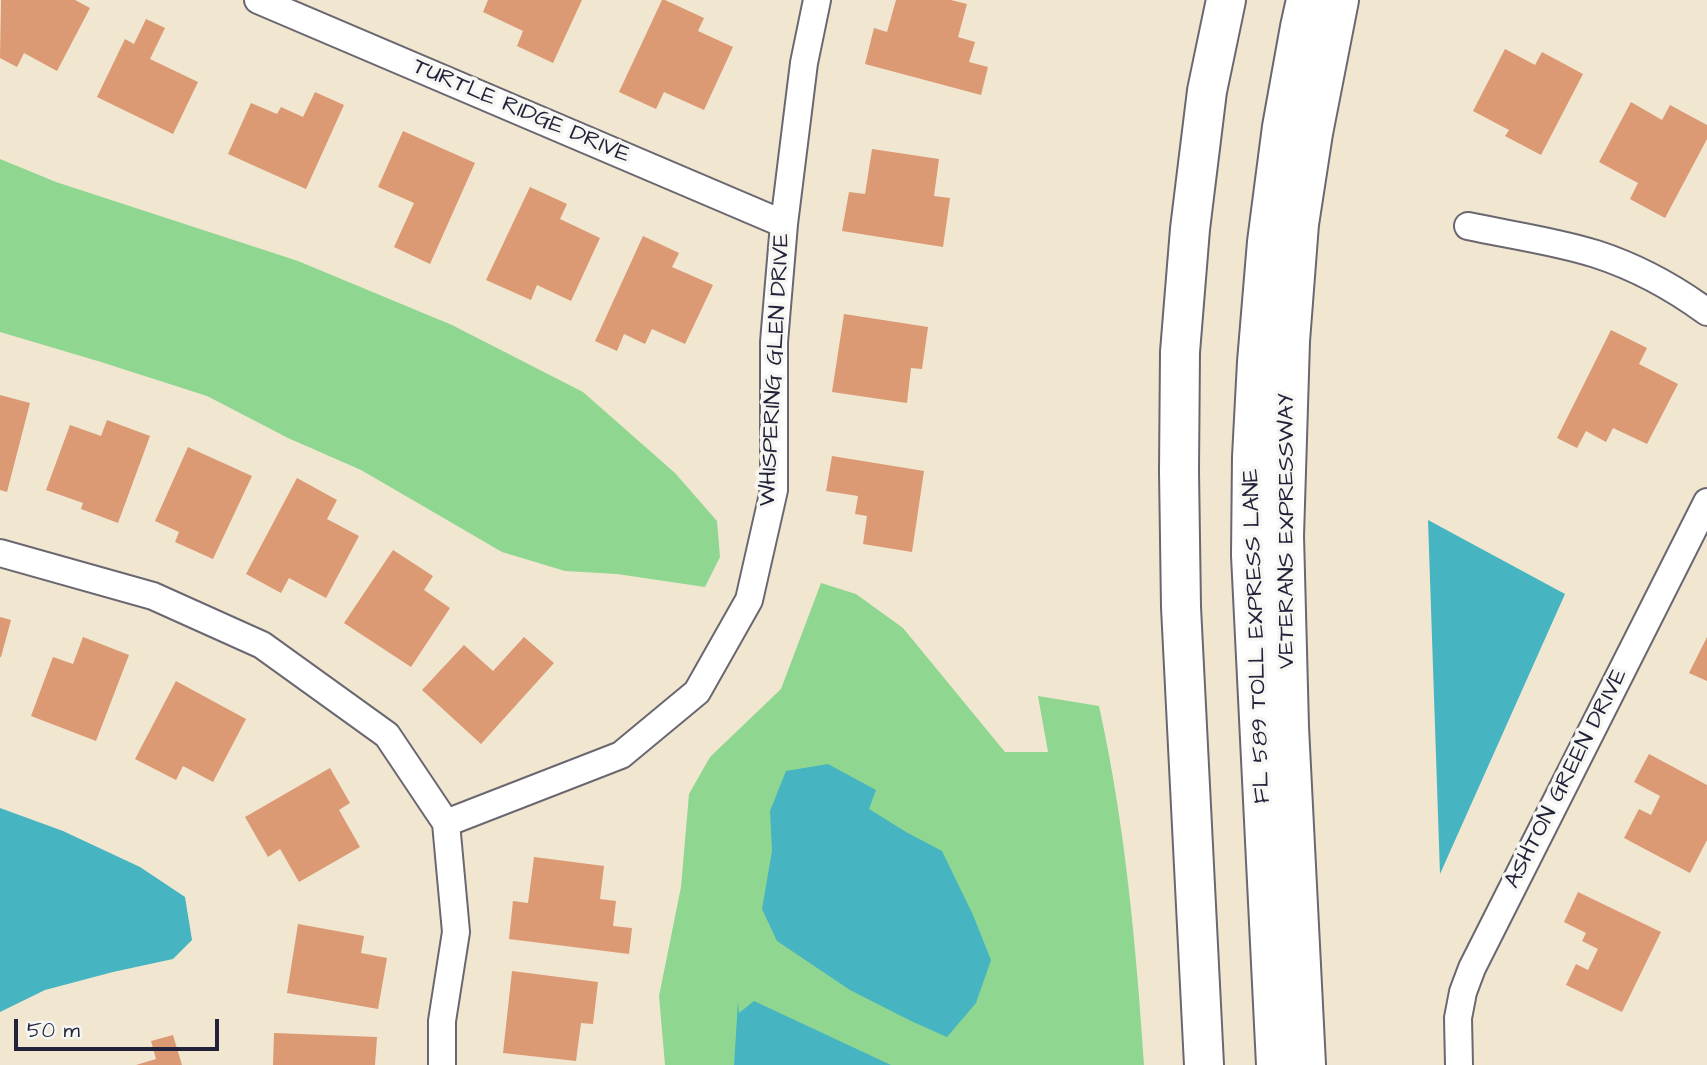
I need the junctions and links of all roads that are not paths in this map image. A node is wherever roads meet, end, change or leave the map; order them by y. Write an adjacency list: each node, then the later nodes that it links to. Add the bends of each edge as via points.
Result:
1 (258, 0): 6 (street, TURTLE RIDGE DRIVE)
2 (817, 0): 6 (street, WHISPERING GLEN DRIVE, via 804,63)
3 (1226, 0): 13 (highway, via 1207,91 1180,352 1181,607)
4 (1307, 0): 14 (highway, FL 589 TOLL EXPRESS LANE, via 1282,127 1268,242 1252,457 1251,555)
5 (1339, 0): 15 (highway, VETERANS EXPRESSWAY, via 1299,224 1289,369 1284,537)
6 (784, 224): 11 (street, WHISPERING GLEN DRIVE, via 774,342 774,490 749,600 704,681 697,692 621,755)
7 (1468, 226): 8 (street, via 1596,254 1646,274)
8 (1707, 312)
9 (1707, 502): 16 (street, ASHTON GREEN DRIVE, via 1472,968 1458,1018)
10 (0, 554): 11 (street, via 153,596 262,645 387,735)
11 (446, 823): 12 (street, via 456,932 442,1021)
12 (442, 1065)
13 (1204, 1065)
14 (1276, 1065)
15 (1306, 1065)
16 (1459, 1065)

